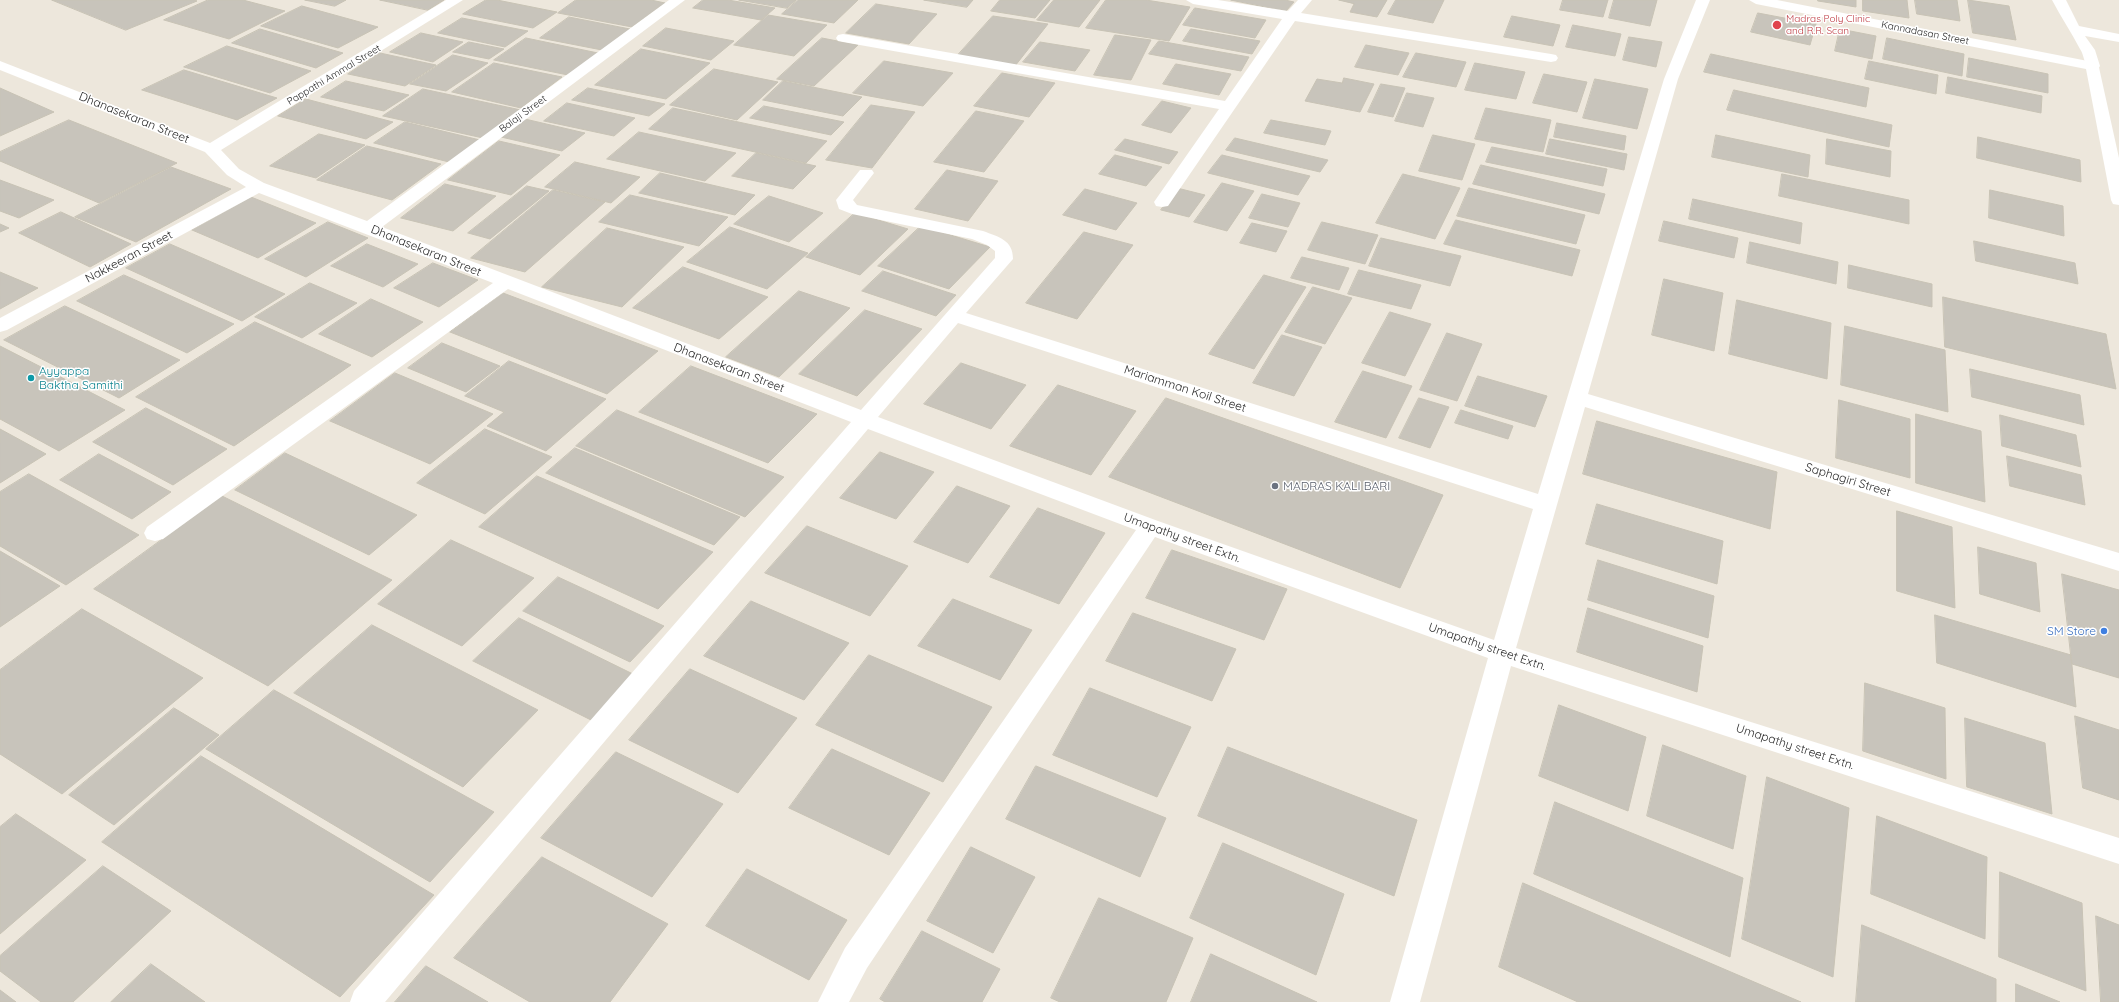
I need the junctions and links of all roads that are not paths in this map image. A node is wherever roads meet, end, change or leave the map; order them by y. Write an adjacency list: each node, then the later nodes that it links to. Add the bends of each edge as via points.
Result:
1 (456, 0): 16 (street, Pappathi Ammal Street)
2 (678, 0): 22 (street, Balaji Street)
3 (1193, 0): 8 (street)
4 (1305, 0): 8 (street)
5 (1703, 0): 26 (street, via 1671,79)
6 (1756, 0): 14 (street, Kannadasan Street)
7 (2059, 0): 9 (street)
8 (1291, 16): 12 (street); 15 (street)
9 (2074, 29): 11 (street); 14 (street, via 2088,50)
10 (843, 38): 15 (street)
11 (2119, 38)
12 (1550, 58)
13 (0, 65): 16 (street, Dhanasekaran Street)
14 (2093, 66): 18 (street)
15 (1228, 106): 21 (street)
16 (212, 149): 19 (street, Dhanasekaran Street, via 233,172)
17 (866, 173): 24 (street, via 844,200 845,205 852,209 978,235 1004,249 1004,259)
18 (2117, 175): 20 (street)
19 (258, 188): 22 (street, Dhanasekaran Street); 25 (street, Nakkeeran Street)
20 (2119, 200)
21 (1162, 202)
22 (369, 228): 23 (street, Dhanasekaran Street)
23 (505, 283): 27 (street, Dhanasekaran Street); 30 (street)
24 (954, 314): 27 (street); 28 (street, Mariamman Koil Street)
25 (0, 326)
26 (1578, 398): 28 (street); 31 (street, Saphagiri Street)
27 (864, 418): 29 (street, Umapathy street Extn.); 34 (street)
28 (1546, 505): 32 (street)
29 (1150, 527): 32 (street, Umapathy street Extn.); 35 (street, via 856,958)
30 (155, 533)
31 (2119, 562)
32 (1502, 653): 33 (street, Umapathy street Extn.); 36 (street)
33 (2119, 851)
34 (365, 1002)
35 (833, 1002)
36 (1405, 1002)

